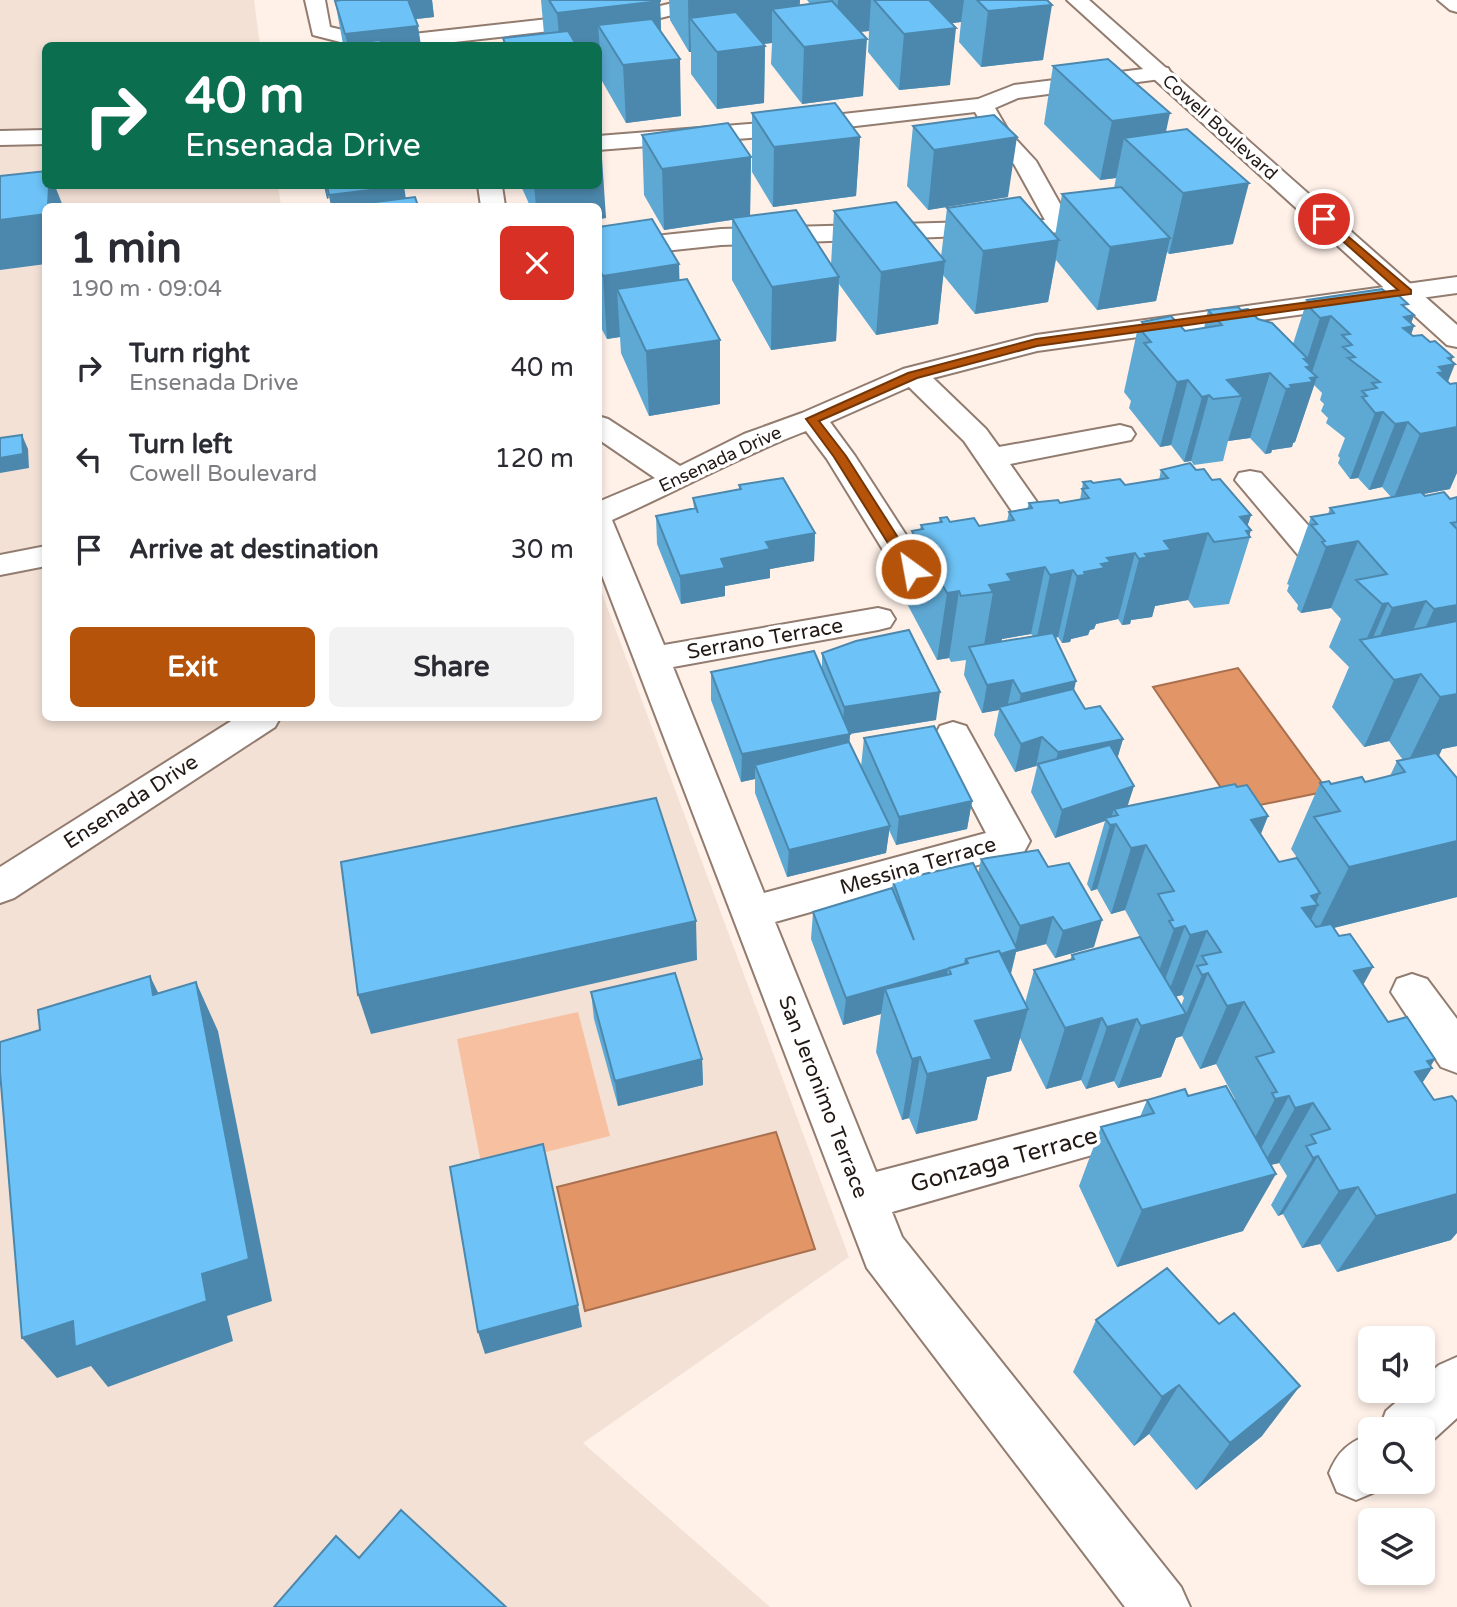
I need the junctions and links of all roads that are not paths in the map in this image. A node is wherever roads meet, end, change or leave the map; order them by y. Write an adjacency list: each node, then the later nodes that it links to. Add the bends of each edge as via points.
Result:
1 (315, 0): 6 (street, via 320,31)
2 (710, 0): 7 (street, via 656,13)
3 (1077, 0): 8 (street, Cowell Boulevard)
4 (1447, 0): 5 (street)
5 (1457, 6)
6 (368, 42)
7 (395, 42)
8 (1160, 73): 9 (street, via 1014,92); 15 (street, Cowell Boulevard)
9 (982, 105): 12 (street); 13 (street, via 1000,136 1024,161 1061,227 721,237)
10 (42, 137): 11 (street)
11 (0, 138)
12 (602, 143)
13 (602, 250)
14 (1457, 285): 15 (street, Ensenada Drive)
15 (1407, 292): 16 (street, Cowell Boulevard); 17 (street, Ensenada Drive, via 1036,343)
16 (1457, 338)
17 (912, 375): 18 (street, Ensenada Drive); 21 (street, via 975,435)
18 (812, 419): 22 (street, Ensenada Drive, via 755,440); 30 (street)
19 (602, 428): 22 (street)
20 (1120, 434): 21 (street)
21 (991, 458): 26 (street)
22 (678, 479): 24 (street, Ensenada Drive)
23 (1250, 480): 27 (street, via 1315,555)
24 (602, 512)
25 (602, 532): 32 (street, San Jeronimo Terrace)
26 (1042, 532)
27 (1382, 545)
28 (42, 557): 29 (street)
29 (0, 565)
30 (911, 569)
31 (878, 619): 32 (street, Serrano Terrace)
32 (652, 659): 36 (street, San Jeronimo Terrace)
33 (257, 721): 35 (street, Ensenada Drive)
34 (953, 735): 36 (street, Messina Terrace, via 1010,841)
35 (0, 887)
36 (751, 913): 40 (street, San Jeronimo Terrace)
37 (1412, 992): 38 (street)
38 (1457, 1054)
39 (1146, 1121): 40 (street, Gonzaga Terrace)
40 (862, 1198): 43 (street, San Jeronimo Terrace, via 884,1252)
41 (1457, 1383): 42 (street)
42 (1419, 1417)
43 (1161, 1607)

